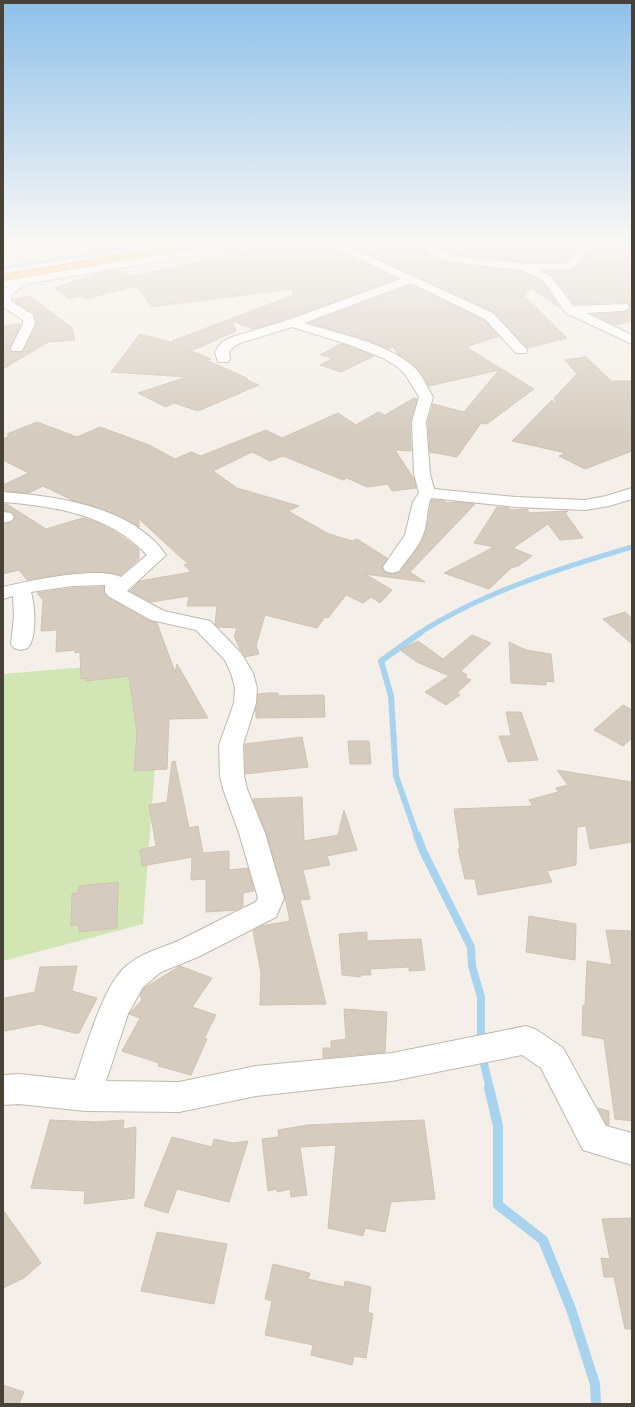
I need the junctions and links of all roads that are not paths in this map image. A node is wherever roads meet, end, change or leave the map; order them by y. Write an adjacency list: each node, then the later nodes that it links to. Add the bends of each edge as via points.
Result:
1 (11, 308): 8 (street, via 29,318 29,324)
2 (335, 308): 6 (street)
3 (470, 308): 9 (street, via 493,320)
4 (611, 308): 5 (street)
5 (570, 310): 7 (street)
6 (292, 323): 10 (street, via 236,340 227,345 222,352); 11 (street, via 375,350 394,359 410,371 426,397 419,422 422,474)
7 (632, 340)
8 (17, 348)
9 (521, 350)
10 (223, 359)
11 (427, 493): 12 (street, via 585,506); 14 (street, via 422,497 414,535)
12 (632, 493)
13 (4, 511): 16 (street, via 34,499 78,509 117,522 146,542 157,555)
14 (392, 567)
15 (12, 591): 16 (street, via 58,581 98,579 114,580); 17 (street, via 25,602)
16 (115, 592): 19 (street, via 158,616 203,625 234,657 246,688 245,703 231,745 232,776 271,898 266,909 188,949 151,964 133,978 113,1014)
17 (21, 644)
18 (3, 1090): 19 (street, via 19,1089)
19 (85, 1096): 20 (street, via 179,1097 256,1081 392,1067 526,1040 552,1058 595,1139)
20 (632, 1149)

